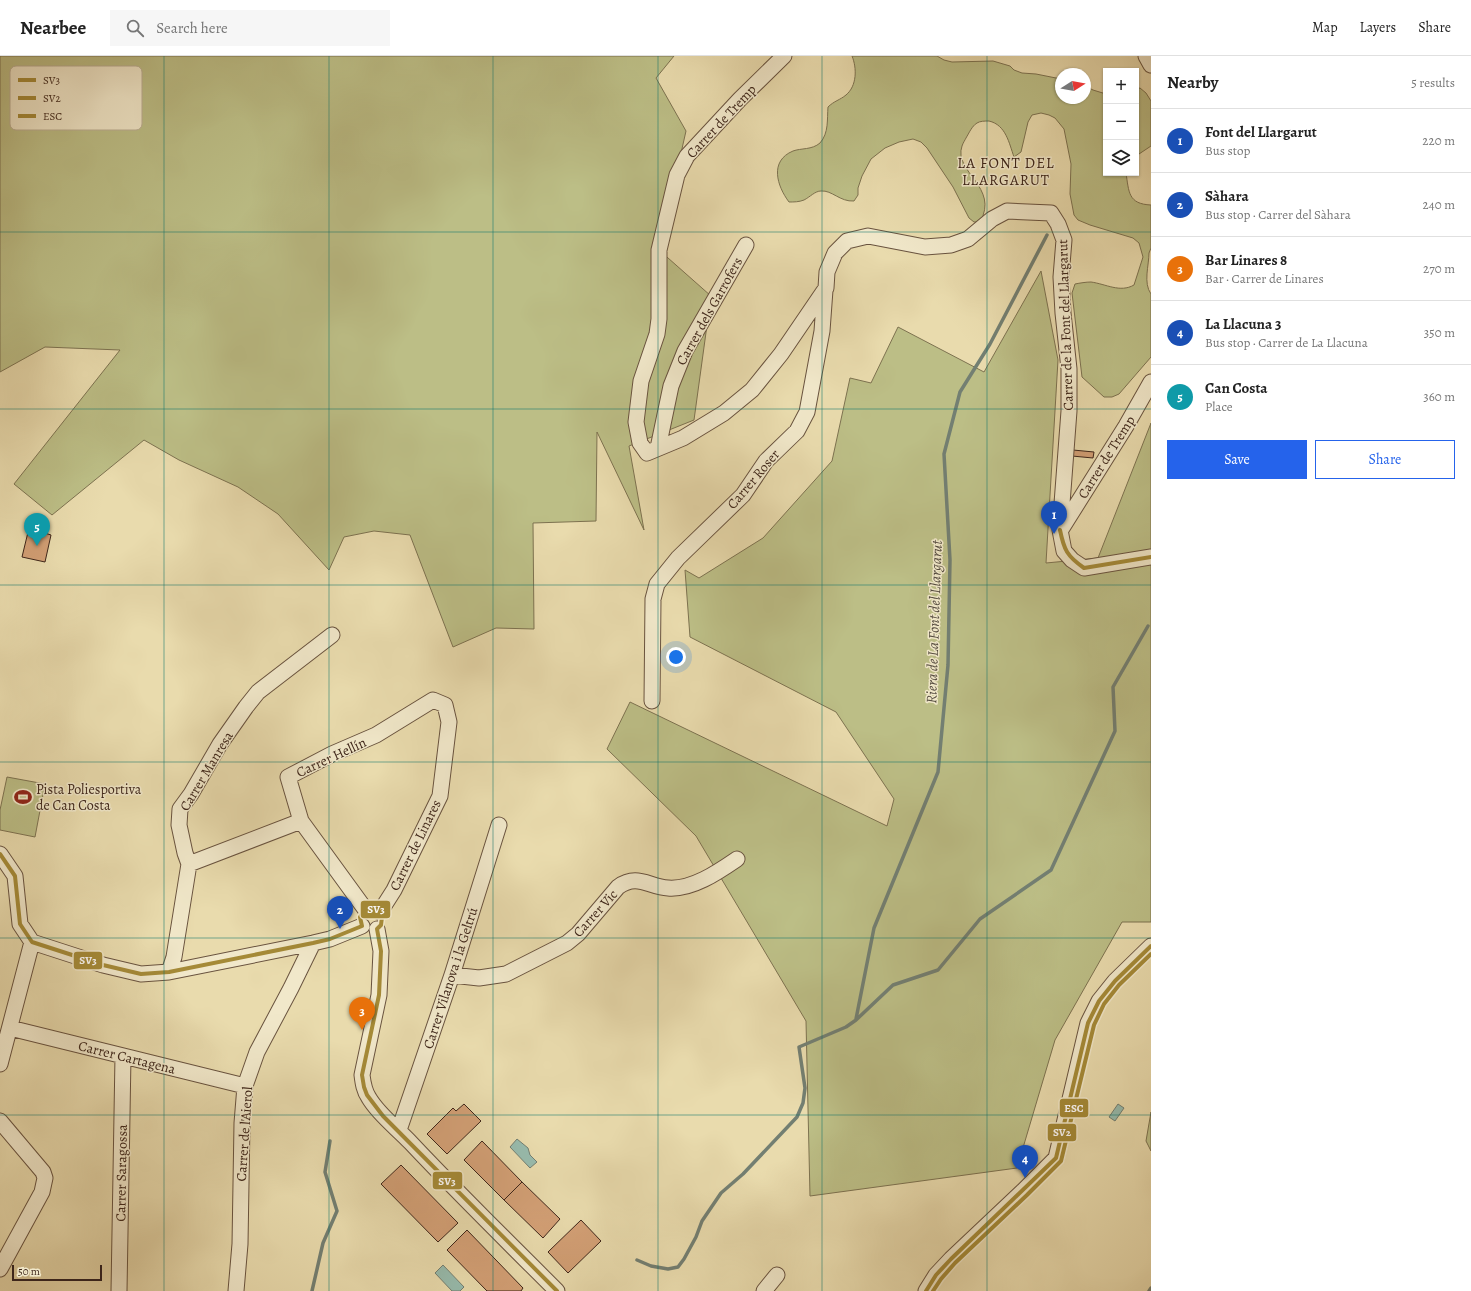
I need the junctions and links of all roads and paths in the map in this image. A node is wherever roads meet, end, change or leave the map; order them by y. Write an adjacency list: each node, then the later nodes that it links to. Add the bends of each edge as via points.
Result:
1 (784, 56): 7 (street, Carrer de Tremp, via 687,156 677,175 659,250 657,334 641,381 636,422 640,443)
2 (1146, 56): 3 (street)
3 (1151, 64)
4 (746, 245): 7 (street, Carrer dels Garrofers, via 685,351 670,386)
5 (826, 288): 7 (street, Carrer de la Font del Llargarut, via 781,354 752,390 724,413 683,438); 8 (street, Carrer de la Font del Llargarut, via 827,272 835,253 847,241 868,236 925,247 951,245 968,239 992,219 1007,211 1051,213 1064,240 1061,277 1069,369 1069,411); 11 (street, Carrer Roser, via 822,331 807,412 797,431 766,461 743,496 678,558 657,584 653,599)
6 (1151, 382): 8 (street, Carrer de Tremp)
7 (653, 450)
8 (1060, 530): 9 (street, Carrer de la Font del Llargarut, via 1064,551 1084,568)
9 (1151, 557)
10 (332, 635): 17 (street, Carrer Manresa, via 258,692 220,744 180,809 179,825)
11 (652, 701)
12 (445, 705): 13 (street, Carrer Hellín, via 433,700 376,735 288,777); 19 (street, Carrer de Linares, via 449,722 440,796 394,890)
13 (301, 821): 17 (street); 18 (street, Carrer Hellín)
14 (499, 825): 26 (street, Carrer Vilanova i la Geltrú)
15 (0, 854): 22 (street, via 15,876 20,924)
16 (737, 860): 26 (street, Carrer Vic, via 712,875 684,887 668,888 638,880 624,883 567,943 506,974 479,978)
17 (189, 864): 25 (street, Carrer Manresa, via 174,957)
18 (365, 909): 19 (street, via 374,908); 20 (street, via 360,917)
19 (380, 912): 21 (street, via 383,920)
20 (362, 926): 21 (street, via 368,930); 23 (street)
21 (377, 929): 32 (street, via 381,951 379,995 362,1075 363,1085 375,1108)
22 (32, 942): 25 (street, via 129,972); 27 (street)
23 (313, 943): 25 (street); 30 (street, Carrer de l'Aierol, via 257,1052)
24 (1151, 946): 39 (street, via 1115,981 1099,1001 1088,1023 1056,1158 951,1259)
25 (169, 972)
26 (452, 975): 32 (street, Carrer Vilanova i la Geltrú)
27 (10, 1028): 28 (street, Carrer Cartagena); 29 (street)
28 (123, 1056): 30 (street, Carrer Cartagena); 35 (street, Carrer Saragossa)
29 (0, 1064)
30 (245, 1086): 36 (street, Carrer de l'Aierol)
31 (0, 1121): 33 (street, via 43,1172 45,1178 42,1192)
32 (399, 1130): 37 (street)
33 (0, 1269)
34 (777, 1275): 38 (street)
35 (119, 1291)
36 (236, 1291)
37 (556, 1291)
38 (764, 1291)
39 (926, 1291)

